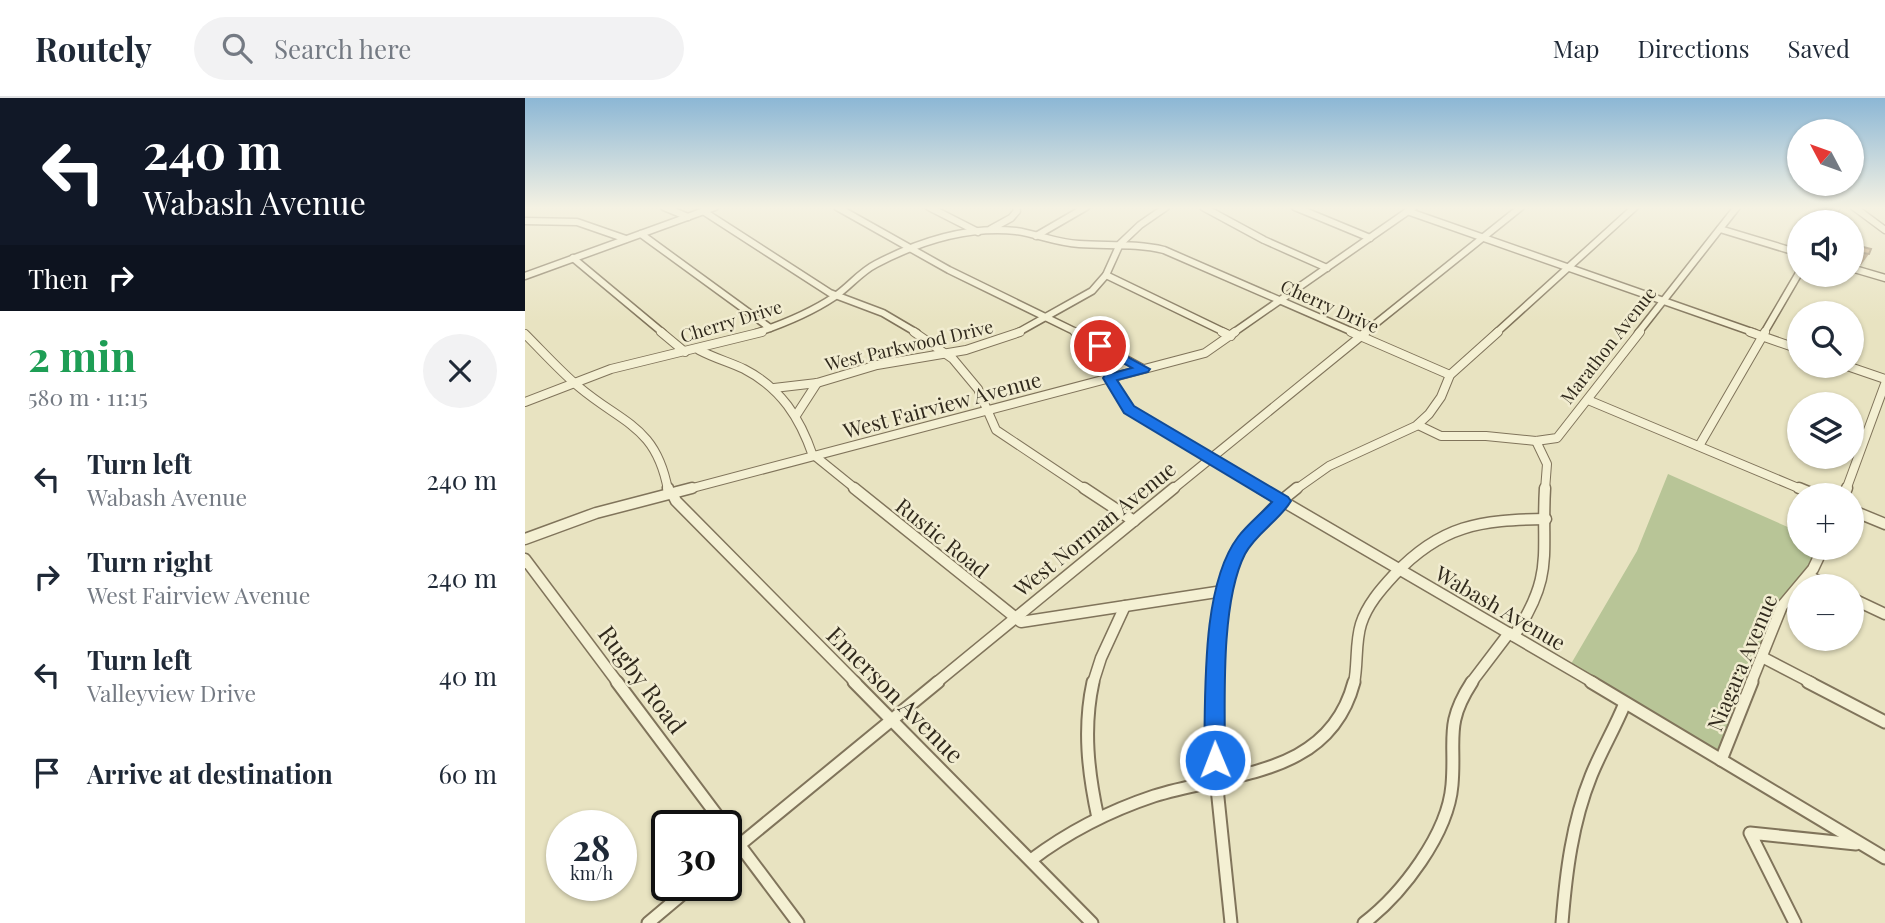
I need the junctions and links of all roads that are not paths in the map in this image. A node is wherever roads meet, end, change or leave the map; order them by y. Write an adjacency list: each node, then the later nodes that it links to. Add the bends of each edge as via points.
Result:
1 (608, 246): 15 (street)
2 (657, 246): 27 (street)
3 (757, 246): 23 (street)
4 (906, 246): 14 (street)
5 (922, 246): 14 (street, Cherry Drive)
6 (1119, 246): 19 (street, West Parkwood Drive)
7 (1142, 246): 24 (street, Cherry Drive, via 1164,250)
8 (1277, 246): 16 (street)
9 (1359, 246): 16 (street, West Fairview Avenue)
10 (1475, 246): 30 (street, West Norman Avenue)
11 (1505, 246): 17 (street)
12 (1592, 246): 17 (street)
13 (1707, 246): 25 (street, Marathon Avenue)
14 (911, 248): 23 (street, Cherry Drive, via 868,268); 26 (street)
15 (573, 258): 20 (street); 34 (street)
16 (1327, 268): 24 (street, West Fairview Avenue)
17 (1567, 268): 25 (street); 38 (street)
18 (1864, 272): 21 (street)
19 (1106, 275): 26 (street, West Parkwood Drive, via 1084,296); 29 (street)
20 (525, 276)
21 (1885, 278)
22 (1791, 287): 31 (street)
23 (835, 295): 27 (street, Cherry Drive); 35 (street, via 906,325)
24 (1280, 301): 29 (street, West Fairview Avenue); 30 (street, Cherry Drive)
25 (1664, 302): 31 (street); 44 (street, Marathon Avenue)
26 (1048, 317): 35 (street, West Parkwood Drive, via 995,342); 36 (street)
27 (770, 328): 33 (street, Cherry Drive)
28 (525, 334): 41 (street, Emerson Avenue)
29 (1231, 336): 36 (street, West Fairview Avenue, via 1205,353)
30 (1361, 336): 38 (street, Cherry Drive); 52 (street, West Norman Avenue)
31 (1762, 336): 32 (street); 50 (street)
32 (1787, 345)
33 (699, 350): 34 (street, Cherry Drive); 43 (street)
34 (685, 352): 41 (street, Cherry Drive)
35 (946, 353): 42 (street, West Parkwood Drive, via 877,365); 46 (street, via 978,389)
36 (1143, 369): 39 (street, West Fairview Avenue)
37 (1864, 373): 40 (street)
38 (1450, 375): 48 (street, via 1437,406)
39 (1109, 378): 46 (street, West Fairview Avenue); 52 (street, Wabash Avenue, via 1133,413)
40 (1885, 381): 54 (street)
41 (574, 382): 45 (street, Cherry Drive); 55 (street, Emerson Avenue, via 647,436 663,463)
42 (817, 383): 43 (street, West Parkwood Drive); 47 (street, West Parkwood Drive)
43 (774, 388): 47 (street)
44 (1588, 400): 49 (street, Marathon Avenue, via 1557,438); 50 (street)
45 (525, 402)
46 (988, 410): 51 (street, West Fairview Avenue); 59 (street, via 996,430)
47 (797, 414): 51 (street)
48 (1418, 425): 49 (street, via 1441,436); 56 (street, via 1388,443 1328,467)
49 (1536, 441): 58 (street, via 1547,456)
50 (1699, 446): 53 (street)
51 (814, 456): 55 (street, West Fairview Avenue); 69 (street, Rustic Road)
52 (1210, 458): 56 (street, Wabash Avenue); 59 (street, West Norman Avenue)
53 (1787, 483)
54 (1848, 483)
55 (670, 493): 61 (street, West Fairview Avenue, via 582,517); 73 (street, Emerson Avenue)
56 (1283, 501): 63 (street, Wabash Avenue); 64 (street, via 1244,541)
57 (1864, 515): 60 (street)
58 (1546, 519): 63 (street, via 1464,526 1424,545); 70 (street, via 1545,575 1533,607)
59 (1134, 520): 69 (street, West Norman Avenue)
60 (1885, 524)
61 (525, 539)
62 (525, 559): 77 (street, Rugby Road)
63 (1398, 569): 70 (street, Wabash Avenue); 76 (street, via 1361,622 1353,685 1333,725 1285,762)
64 (1223, 591): 67 (street); 76 (street, via 1216,672)
65 (1787, 599): 71 (street, Niagara Avenue)
66 (1864, 604): 68 (street)
67 (1125, 606): 69 (street, via 1027,622); 78 (street, via 1104,643 1087,713 1086,760)
68 (1885, 614)
69 (1015, 618): 73 (street, West Norman Avenue)
70 (1512, 635): 72 (street, Wabash Avenue); 89 (street, via 1455,712 1450,737 1451,796 1443,819 1401,889)
71 (1762, 657): 74 (street); 75 (street, Niagara Avenue)
72 (1625, 703): 75 (street, Wabash Avenue); 90 (street, via 1579,813)
73 (892, 719): 79 (street, West Norman Avenue); 83 (street, Emerson Avenue)
74 (1885, 722)
75 (1721, 760): 80 (street, Wabash Avenue)
76 (1216, 782): 78 (street, via 1155,796); 88 (street)
77 (713, 810)
78 (1098, 818): 83 (street)
79 (742, 843)
80 (1862, 844): 82 (street, Wabash Avenue); 91 (street, via 1750,833)
81 (742, 848): 86 (street, Rugby Road)
82 (1885, 858)
83 (1031, 860): 87 (street, Emerson Avenue)
84 (674, 901): 85 (street)
85 (648, 923)
86 (797, 923)
87 (1092, 923)
88 (1231, 923)
89 (1364, 923)
90 (1562, 923)
91 (1795, 923)

